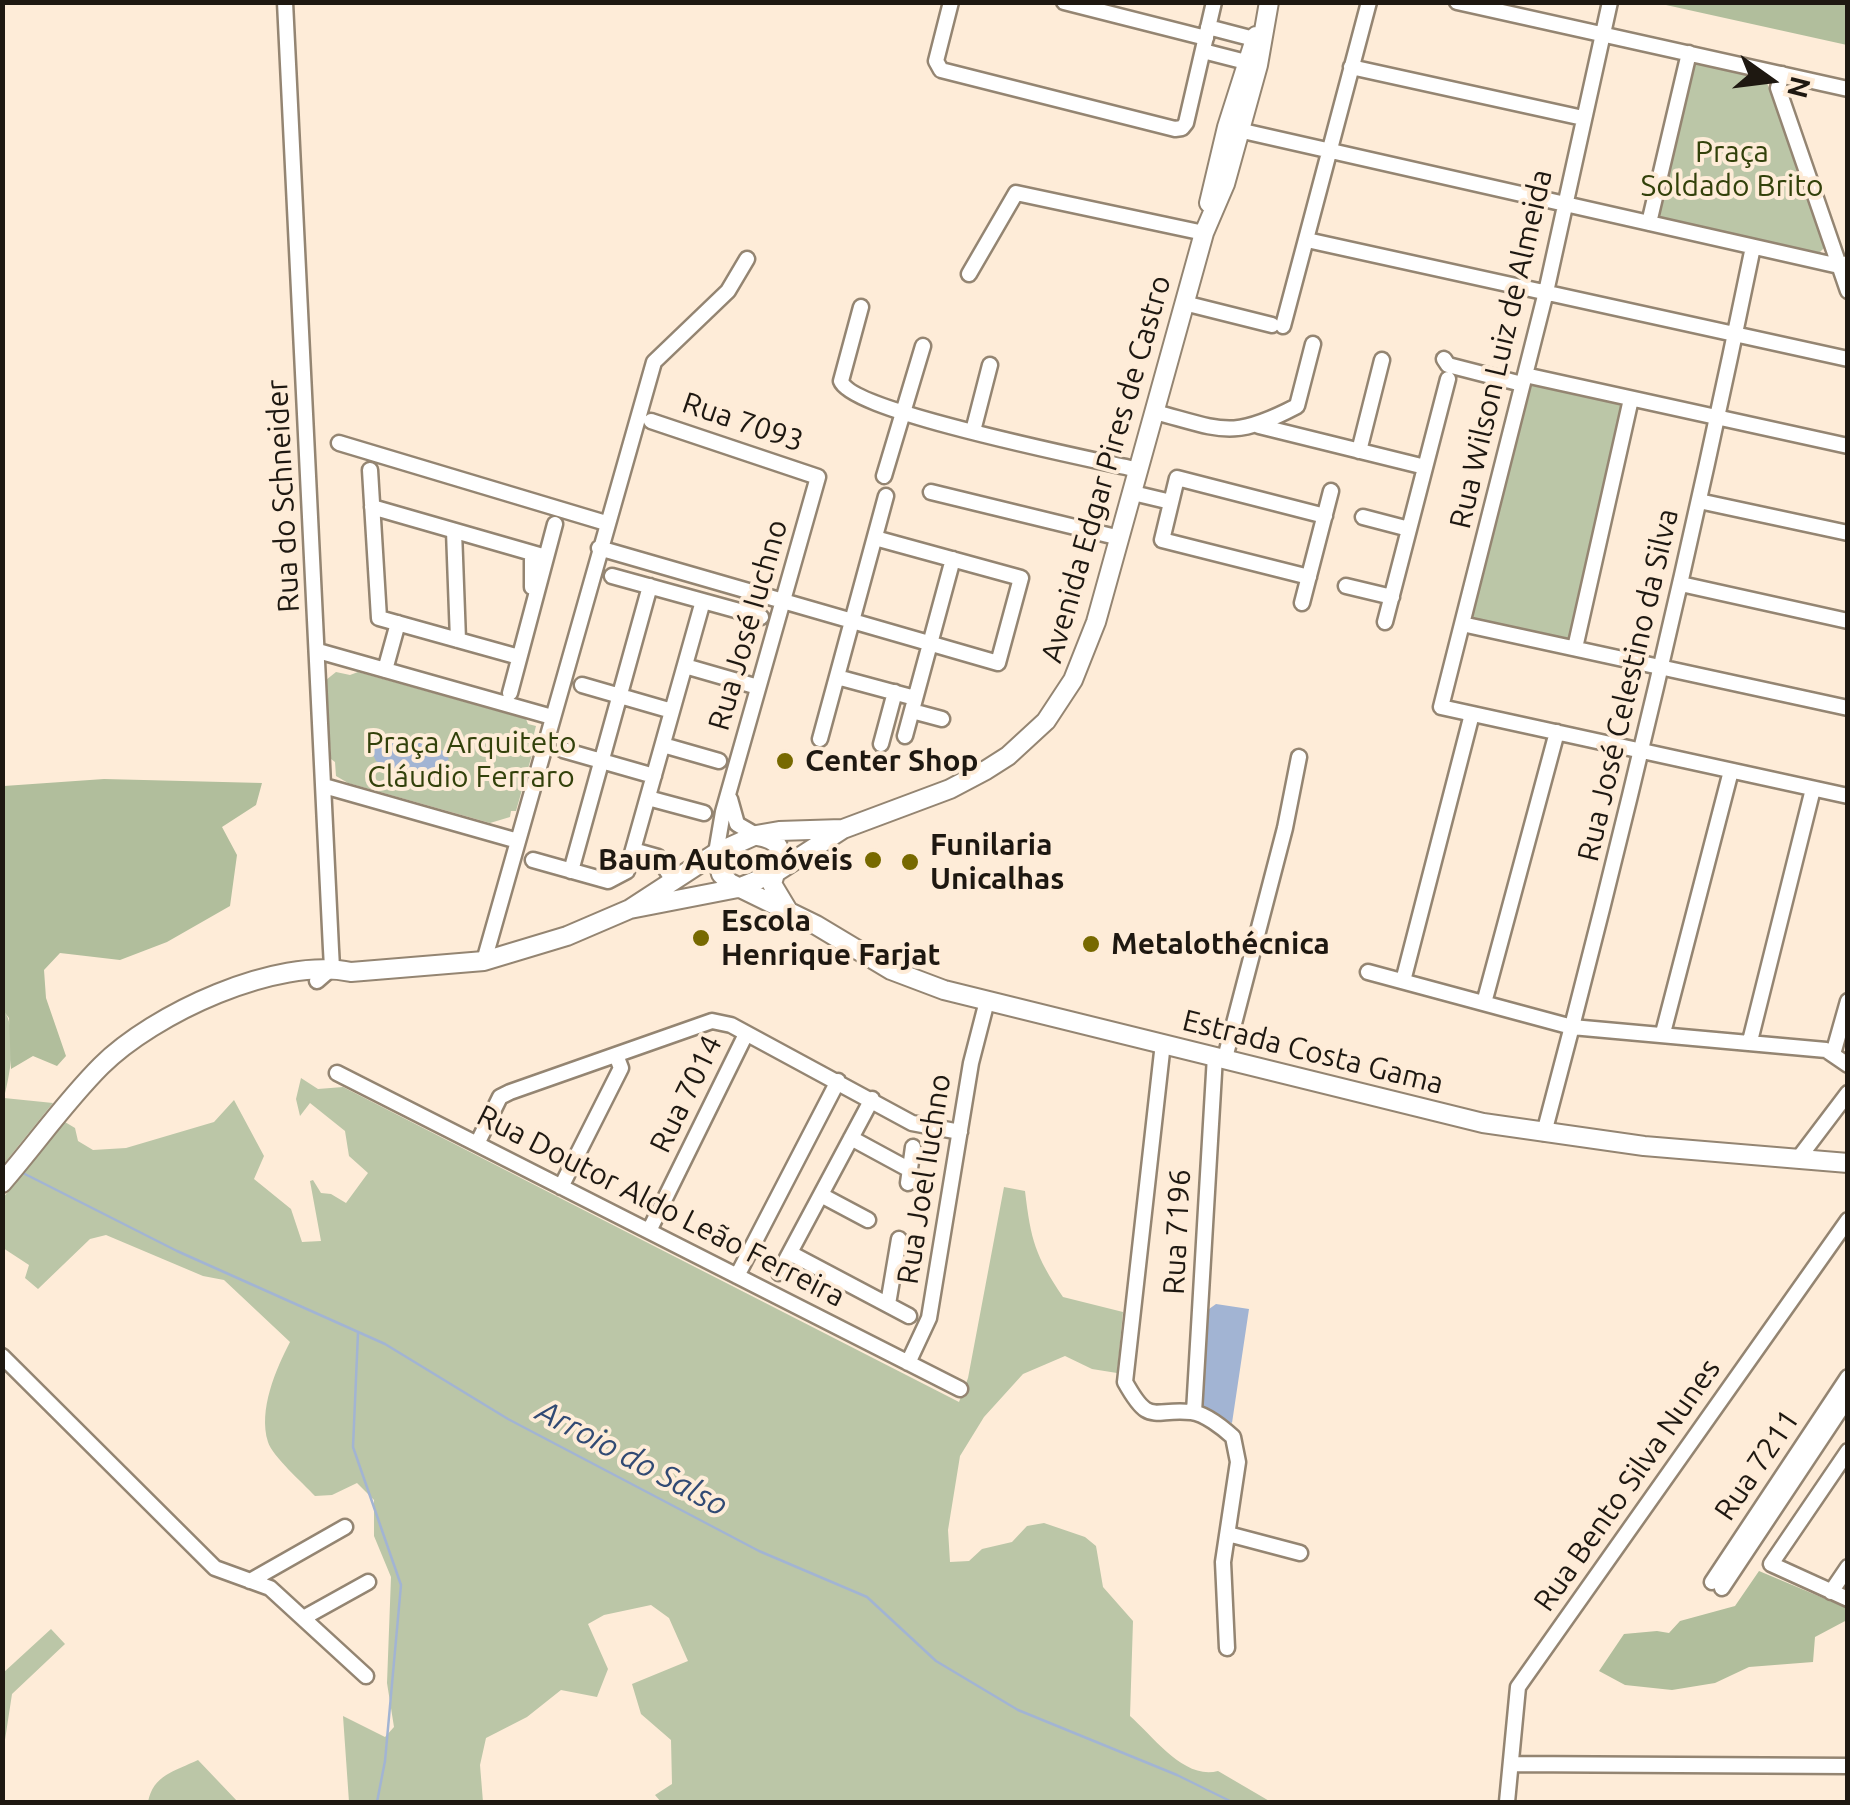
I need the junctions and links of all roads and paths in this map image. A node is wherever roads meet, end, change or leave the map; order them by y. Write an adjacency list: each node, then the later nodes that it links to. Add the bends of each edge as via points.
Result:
1 (286, 2): 93 (street, Rua do Schneider)
2 (951, 2): 10 (street, via 937,67 1182,128)
3 (1064, 2): 10 (street)
4 (1214, 2): 10 (street)
5 (1369, 2): 14 (street)
6 (1457, 2): 9 (street)
7 (1610, 2): 9 (street, Rua Wilson Luiz de Almeida)
8 (1268, 7): 11 (main road, Avenida Edgar Pires de Castro); 18 (main road, Avenida Edgar Pires de Castro, via 1258,66)
9 (1603, 35): 12 (street); 17 (street, Rua Wilson Luiz de Almeida)
10 (1206, 39): 11 (street); 13 (street)
11 (1254, 39): 13 (main road, Avenida Edgar Pires de Castro)
12 (1688, 54): 15 (street); 21 (street)
13 (1246, 62): 18 (main road, Avenida Edgar Pires de Castro)
14 (1352, 67): 17 (street); 19 (street)
15 (1782, 74): 16 (street); 26 (street, via 1778,88)
16 (1848, 89)
17 (1583, 118): 20 (street, Rua Wilson Luiz de Almeida)
18 (1234, 128): 19 (street); 22 (main road, Avenida Edgar Pires de Castro, via 1212,180)
19 (1330, 152): 20 (street); 23 (street)
20 (1564, 204): 21 (street); 29 (street, Rua Wilson Luiz de Almeida)
21 (1649, 223): 24 (street)
22 (1204, 233): 27 (street, via 1016,193); 30 (main road, Avenida Edgar Pires de Castro)
23 (1307, 240): 29 (street); 30 (street, via 1278,326)
24 (1753, 247): 26 (street); 32 (street, Rua José Celestino da Silva)
25 (747, 259): 65 (street, via 728,292 654,362)
26 (1843, 265): 28 (street)
27 (969, 274)
28 (1848, 291)
29 (1546, 292): 32 (street); 40 (street, Rua Wilson Luiz de Almeida)
30 (1184, 303): 42 (main road, Avenida Edgar Pires de Castro)
31 (861, 307): 43 (street, via 843,387)
32 (1735, 334): 35 (street); 44 (street, Rua José Celestino da Silva)
33 (1313, 344): 46 (street, via 1297,406)
34 (923, 346): 43 (street)
35 (1848, 359)
36 (1382, 360): 50 (street)
37 (1444, 360): 40 (street)
38 (990, 366): 47 (street)
39 (1448, 378): 51 (street)
40 (1524, 379): 41 (street); 89 (street, Rua Wilson Luiz de Almeida)
41 (1630, 399): 44 (street); 92 (street)
42 (1155, 412): 46 (street, via 1228,431); 53 (main road, Avenida Edgar Pires de Castro)
43 (902, 414): 47 (street); 55 (street)
44 (1718, 418): 49 (street); 60 (street, Rua José Celestino da Silva)
45 (651, 420): 54 (street, Rua 7093)
46 (1259, 426): 50 (street)
47 (973, 431): 53 (street)
48 (338, 442): 65 (street)
49 (1848, 446)
50 (1360, 450): 51 (street)
51 (1425, 467): 67 (street)
52 (370, 470): 62 (street)
53 (1139, 470): 58 (main road, Avenida Edgar Pires de Castro)
54 (818, 476): 81 (street, Rua José Iuchno)
55 (884, 476)
56 (1331, 491): 63 (street)
57 (931, 492): 71 (street)
58 (1133, 493): 61 (street); 71 (main road, Avenida Edgar Pires de Castro)
59 (886, 496): 70 (street)
60 (1700, 501): 69 (street); 77 (street, Rua José Celestino da Silva)
61 (1172, 502): 63 (street, via 1177,478); 76 (street, via 1162,540)
62 (372, 507): 68 (street); 88 (street, via 379,618)
63 (1325, 516): 76 (street)
64 (1363, 517): 67 (street)
65 (606, 522): 72 (street)
66 (554, 524): 73 (street)
67 (1409, 529): 80 (street)
68 (454, 531): 73 (street); 90 (street)
69 (1848, 533)
70 (875, 538): 74 (street); 86 (street)
71 (1120, 538): 128 (main road, Avenida Edgar Pires de Castro, via 1074,680 1046,721 1008,756 950,789)
72 (599, 548): 81 (street); 108 (street)
73 (539, 555): 94 (street)
74 (954, 559): 91 (street); 91 (street, via 1021,578 1003,646 998,662)
75 (612, 576): 78 (street)
76 (1309, 577): 83 (street)
77 (1681, 584): 85 (street); 96 (street, Rua José Celestino da Silva)
78 (650, 586): 82 (street); 103 (street)
79 (1346, 586): 80 (street)
80 (1392, 597): 87 (street)
81 (783, 600): 86 (street); 100 (street, Rua José Iuchno)
82 (703, 601): 84 (street); 95 (street)
83 (1302, 603)
84 (760, 617)
85 (1848, 621)
86 (852, 622): 91 (street); 98 (street)
87 (1385, 622)
88 (398, 623): 90 (street); 97 (street)
89 (1462, 624): 92 (street); 107 (street, Rua Wilson Luiz de Almeida, via 1441,706)
90 (458, 640): 94 (street)
91 (930, 644): 104 (street)
92 (1575, 648): 96 (street)
93 (318, 651): 97 (street); 122 (street, Rua do Schneider)
94 (519, 657): 102 (street)
95 (685, 666): 100 (street); 106 (street)
96 (1662, 667): 105 (street); 116 (street, Rua José Celestino da Silva)
97 (386, 670): 108 (street)
98 (837, 677): 101 (street); 112 (street)
99 (582, 685): 103 (street)
100 (758, 687): 124 (street, Rua José Iuchno)
101 (895, 692): 104 (street); 113 (street)
102 (510, 693)
103 (619, 696): 106 (street); 118 (street)
104 (914, 704): 109 (street); 111 (street)
105 (1848, 708)
106 (672, 711): 114 (street)
107 (1472, 714): 110 (street); 143 (street)
108 (552, 717): 130 (street)
109 (942, 719)
110 (1557, 732): 116 (street); 146 (street)
111 (905, 736)
112 (820, 738)
113 (882, 744)
114 (663, 745): 119 (street); 121 (street)
115 (563, 750): 118 (street)
116 (1643, 751): 120 (street); 147 (street, Rua José Celestino da Silva)
117 (1299, 757): 154 (street, Rua 7196, via 1286,828)
118 (601, 761): 121 (street); 134 (street)
119 (719, 761)
120 (1731, 771): 123 (street); 148 (street)
121 (654, 776): 126 (street)
122 (324, 786): 130 (street); 142 (street, Rua do Schneider)
123 (1814, 788): 125 (street); 150 (street)
124 (730, 789): 129 (street, via 732,814); 132 (street, Rua José Iuchno)
125 (1848, 796)
126 (648, 798): 127 (street); 131 (street)
127 (704, 813)
128 (843, 828): 129 (main road, Avenida Edgar Pires de Castro); 135 (main road, Avenida Edgar Pires de Castro)
129 (756, 836): 132 (main road, Avenida Edgar Pires de Castro); 135 (main road, via 779,848)
130 (518, 841): 140 (street)
131 (633, 850): 134 (street, via 627,871 608,881); 136 (street, via 658,857)
132 (716, 853): 136 (main road, Avenida Edgar Pires de Castro); 137 (main road, via 721,874)
133 (533, 860): 134 (street)
134 (570, 871)
135 (775, 874): 137 (main road, Avenida Edgar Pires de Castro); 139 (main road, via 773,888)
136 (674, 882): 138 (main road, Avenida Edgar Pires de Castro)
137 (738, 888): 138 (main road, Avenida Edgar Pires de Castro); 139 (main road, Estrada Costa Gama)
138 (630, 910): 140 (main road, Avenida Edgar Pires de Castro)
139 (787, 910): 145 (main road, Estrada Costa Gama, via 913,980)
140 (484, 962): 142 (main road, Avenida Edgar Pires de Castro)
141 (1368, 972): 143 (street)
142 (324, 974): 167 (main road, Avenida Edgar Pires de Castro, via 276,976 222,993 138,1035 101,1066)
143 (1402, 982): 146 (street)
144 (1848, 1000): 152 (street)
145 (986, 1001): 151 (main road, Estrada Costa Gama); 160 (street, Rua Joel Iuchno)
146 (1484, 1003): 147 (street)
147 (1572, 1026): 148 (street); 161 (street, Rua José Celestino da Silva)
148 (1663, 1033): 150 (street)
149 (746, 1034): 153 (street, via 712,1021); 157 (street); 172 (street, Rua 7014)
150 (1750, 1040): 152 (street)
151 (1163, 1043): 154 (main road, Estrada Costa Gama); 184 (street, via 1126,1382 1145,1410)
152 (1833, 1054): 155 (street)
153 (616, 1055): 163 (street, via 500,1097); 168 (street, via 621,1068)
154 (1220, 1057): 161 (main road, Estrada Costa Gama); 184 (street, Rua 7196)
155 (1848, 1066)
156 (337, 1073): 163 (street, Rua Doutor Aldo Leão Ferreira)
157 (838, 1081): 159 (street); 176 (street)
158 (1848, 1092): 165 (street)
159 (872, 1099): 160 (street, via 921,1126); 162 (street)
160 (960, 1132): 180 (street, Rua Joel Iuchno, via 929,1318)
161 (1544, 1133): 165 (main road, Estrada Costa Gama)
162 (851, 1138): 164 (street, via 909,1176); 169 (street)
163 (477, 1144): 168 (street, Rua Doutor Aldo Leão Ferreira)
164 (914, 1147)
165 (1798, 1160): 166 (main road, Estrada Costa Gama)
166 (1848, 1163)
167 (11, 1173)
168 (561, 1186): 172 (street, Rua Doutor Aldo Leão Ferreira)
169 (821, 1194): 170 (street); 174 (street)
170 (868, 1220)
171 (1848, 1220): 198 (street, Rua Bento Silva Nunes, via 1518,1686)
172 (650, 1232): 176 (street, Rua Doutor Aldo Leão Ferreira)
173 (899, 1239): 177 (street)
174 (790, 1253): 175 (street); 177 (street)
175 (779, 1273)
176 (737, 1276): 180 (street, Rua Doutor Aldo Leão Ferreira)
177 (888, 1304): 178 (street)
178 (909, 1316)
179 (2, 1356): 191 (street, via 215,1568)
180 (908, 1363): 182 (street, Rua Doutor Aldo Leão Ferreira)
181 (1848, 1377): 183 (street, Rua 7211, via 1717,1586)
182 (960, 1389)
183 (1848, 1398)
184 (1194, 1412): 188 (street, via 1233,1436 1237,1447)
185 (1848, 1451): 186 (street)
186 (1842, 1468): 193 (street, via 1771,1564)
187 (344, 1528): 191 (street)
188 (1228, 1534): 189 (street); 196 (street)
189 (1300, 1553)
190 (1848, 1567): 193 (street)
191 (250, 1581): 195 (street, via 270,1588)
192 (368, 1582): 195 (street)
193 (1831, 1592): 194 (street)
194 (1848, 1599)
195 (305, 1617): 197 (street)
196 (1227, 1648)
197 (366, 1676)
198 (1511, 1764): 199 (street); 200 (street, Rua Bento Silva Nunes)
199 (1848, 1766)
200 (1507, 1802)

